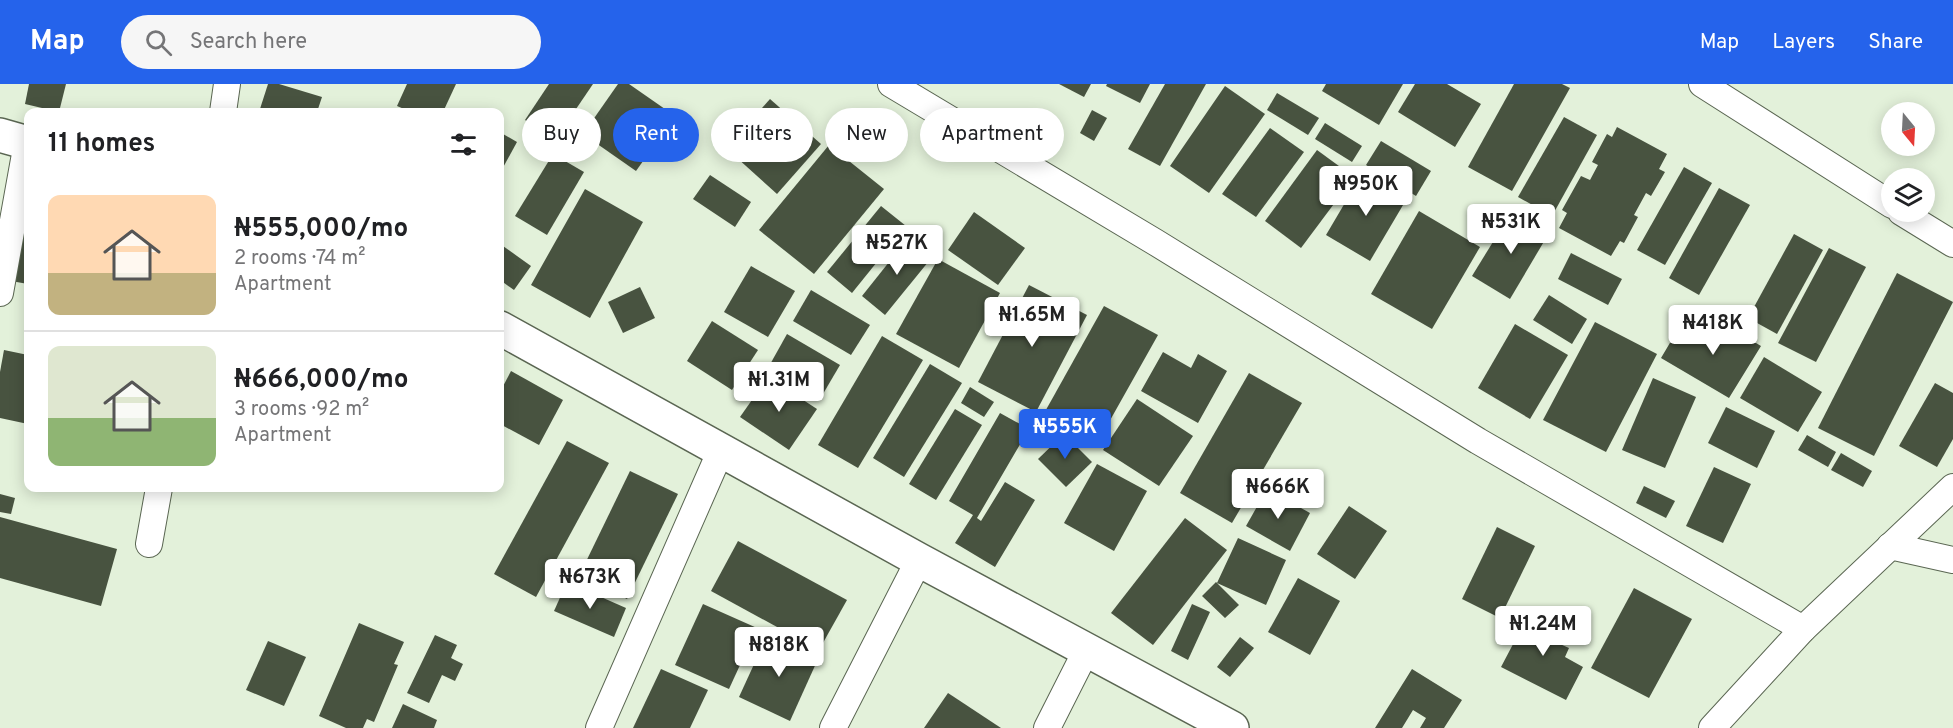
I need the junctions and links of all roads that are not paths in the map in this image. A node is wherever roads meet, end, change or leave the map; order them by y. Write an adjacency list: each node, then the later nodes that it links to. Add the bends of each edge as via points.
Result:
1 (227, 84): 4 (street)
2 (891, 84): 18 (street, via 1478,441)
3 (1702, 84): 6 (street)
4 (224, 108)
5 (18, 140): 9 (street)
6 (1881, 198)
7 (1917, 222): 8 (street)
8 (1953, 244)
9 (0, 293)
10 (504, 330): 11 (street)
11 (721, 450): 16 (street); 20 (street)
12 (1953, 487): 15 (street)
13 (158, 492): 14 (street)
14 (149, 544)
15 (1890, 546): 17 (street); 18 (street)
16 (920, 560): 19 (street); 21 (street)
17 (1953, 560)
18 (1803, 629): 24 (street)
19 (1087, 649): 22 (street); 23 (street)
20 (599, 728)
21 (833, 728)
22 (1047, 728)
23 (1232, 728)
24 (1712, 728)

